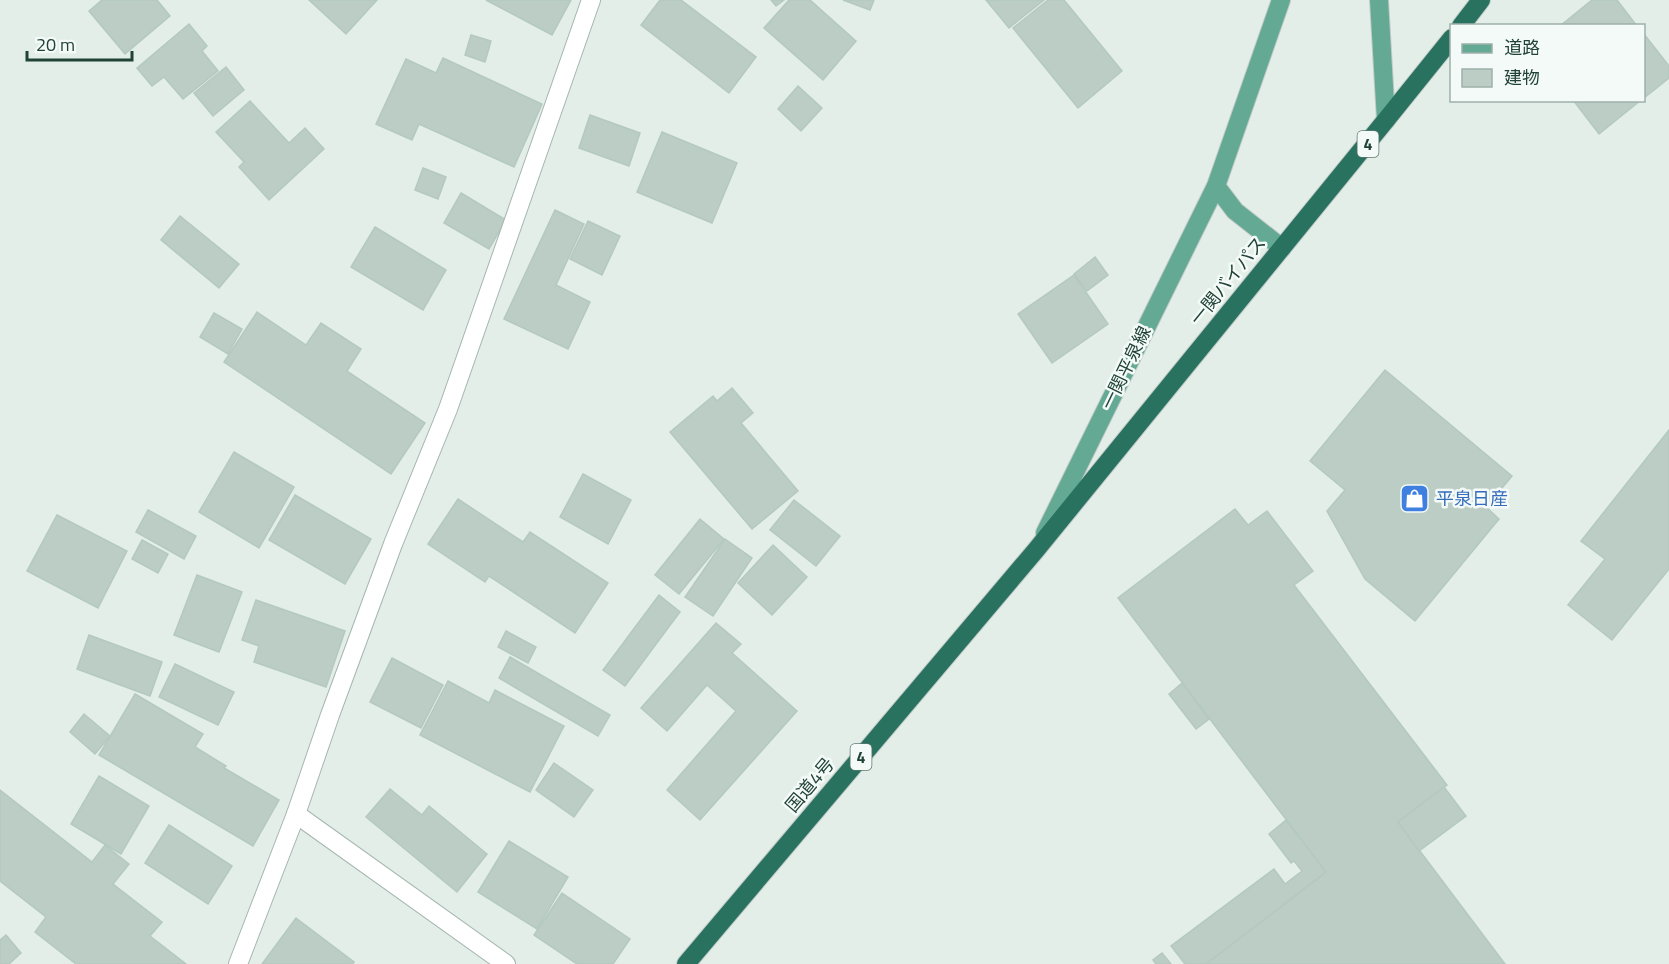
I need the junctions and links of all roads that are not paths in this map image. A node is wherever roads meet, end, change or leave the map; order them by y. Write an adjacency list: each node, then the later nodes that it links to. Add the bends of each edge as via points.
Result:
1 (591, 0): 11 (street, via 448,409 393,544)
2 (1281, 0): 8 (main road, 一関平泉線)
3 (1379, 0): 7 (main road)
4 (1482, 0): 5 (highway)
5 (1463, 24)
6 (1450, 40): 7 (highway, 一関バイパス / 4)
7 (1386, 120): 9 (highway, 一関バイパス / 4)
8 (1216, 186): 9 (main road, via 1235,211); 10 (main road, 一関平泉線)
9 (1282, 248): 10 (highway, 一関バイパス / 4)
10 (1036, 550): 14 (highway, 国道4号 / 4)
11 (296, 814): 12 (street); 13 (street)
12 (238, 964)
13 (506, 964)
14 (686, 964)

